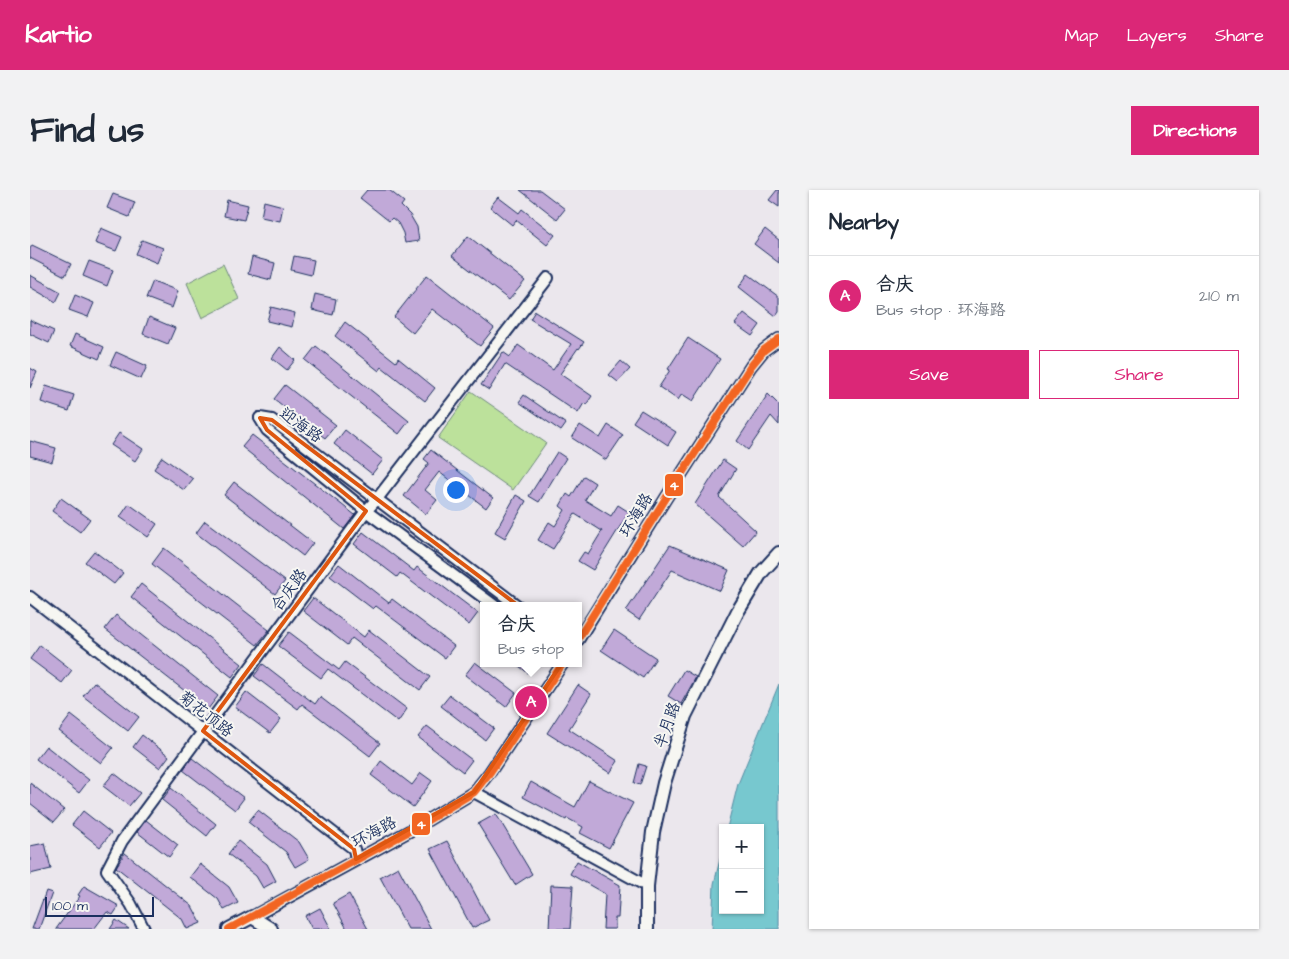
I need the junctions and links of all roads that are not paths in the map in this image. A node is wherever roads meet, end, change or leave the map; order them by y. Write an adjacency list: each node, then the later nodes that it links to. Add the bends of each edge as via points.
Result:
1 (548, 278): 3 (street, 合庆路)
2 (779, 339): 9 (street, 环海路, via 751,366)
3 (377, 499): 4 (street, 合庆路); 4 (street, 迎海路, via 272,420 260,418 266,430); 8 (street, 迎海路)
4 (366, 511): 7 (street, 迎海路); 11 (street, 合庆路)
5 (779, 553): 14 (main road, 半月路, via 761,573 738,611 685,716 653,832)
6 (30, 597): 11 (street, 菊花顶路)
7 (490, 602)
8 (513, 602)
9 (582, 634)
10 (560, 667): 12 (street, 环海路)
11 (203, 731): 13 (street, 菊花顶路, via 354,848); 16 (street, 合庆路, via 122,841 107,870)
12 (474, 792): 13 (street, 环海路); 14 (street)
13 (356, 859): 15 (street, 环海路)
14 (647, 886): 19 (main road, 半月路)
15 (252, 917): 17 (main road, 环海路); 18 (main road)
16 (144, 929)
17 (229, 929)
18 (271, 929)
19 (647, 929)

